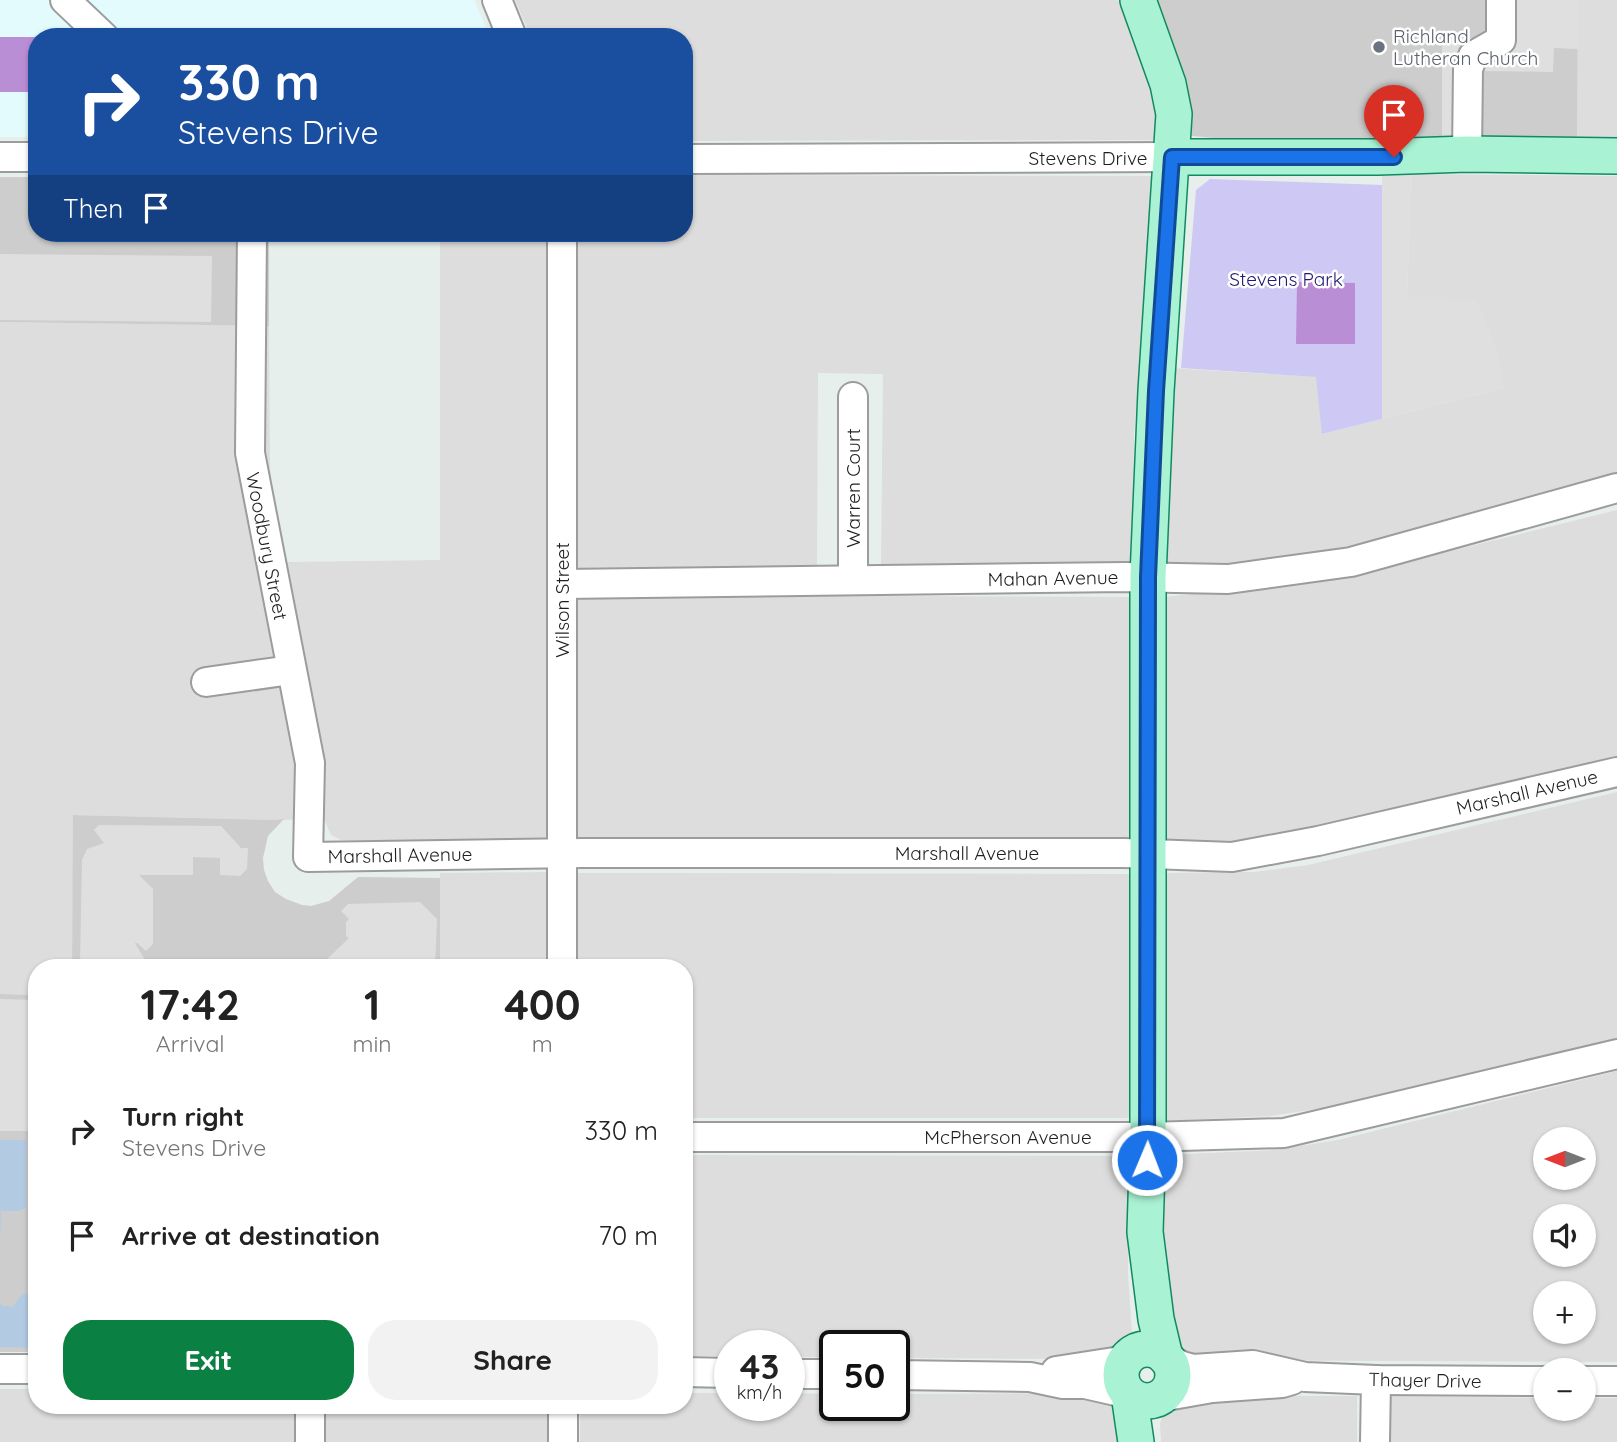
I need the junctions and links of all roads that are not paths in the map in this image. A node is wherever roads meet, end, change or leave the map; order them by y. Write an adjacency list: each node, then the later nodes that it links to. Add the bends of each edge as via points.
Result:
1 (65, 0): 5 (street)
2 (497, 0): 6 (street)
3 (1138, 0): 11 (main road, via 1172,100)
4 (1501, 0): 7 (street, via 1501,40 1474,57 1468,69)
5 (89, 28)
6 (508, 28)
7 (1467, 154): 8 (main road, Stevens Drive); 11 (main road, Stevens Drive)
8 (1617, 156)
9 (0, 157): 10 (street)
10 (28, 157)
11 (1172, 157): 12 (street, Stevens Drive); 17 (main road)
12 (693, 159)
13 (252, 242): 20 (street, Woodbury Street, via 250,453)
14 (562, 242): 19 (street, Wilson Street)
15 (853, 397): 18 (street, Warren Court)
16 (1617, 488): 17 (street, Mahan Avenue, via 1351,562 1228,579)
17 (1148, 577): 18 (street, Mahan Avenue); 24 (main road)
18 (853, 580): 19 (street, Mahan Avenue)
19 (562, 584): 23 (street, Wilson Street)
20 (291, 670): 21 (street); 25 (street, Woodbury Street, via 310,763)
21 (206, 682)
22 (1617, 772): 24 (street, Marshall Avenue, via 1231,857)
23 (560, 854): 24 (street, Marshall Avenue); 25 (street, Marshall Avenue); 26 (street, Wilson Street)
24 (1148, 854): 29 (main road)
25 (308, 857)
26 (562, 959)
27 (1617, 1054): 29 (street, McPherson Avenue, via 1284,1133)
28 (693, 1137): 29 (street, McPherson Avenue)
29 (1148, 1137): 30 (main road)
30 (1145, 1232): 31 (main road); 42 (main road, via 1133,1265)
31 (1165, 1357): 37 (street, Thayer Drive, via 1193,1369 1253,1365); 42 (main road, via 1172,1370 1167,1392)
32 (0, 1368): 33 (street)
33 (28, 1369)
34 (693, 1372): 35 (street)
35 (714, 1373)
36 (910, 1375): 42 (street, Thayer Drive, via 1030,1377 1063,1384)
37 (1305, 1377): 38 (street, Thayer Drive); 42 (street, Thayer Drive, via 1212,1388)
38 (1376, 1380): 39 (street, Thayer Drive); 49 (street)
39 (1533, 1381)
40 (1596, 1381): 41 (street)
41 (1617, 1381)
42 (1139, 1383): 47 (main road); 48 (main road, via 1156,1415)
43 (310, 1414): 45 (street)
44 (563, 1414): 46 (street)
45 (310, 1442)
46 (563, 1442)
47 (1136, 1442)
48 (1154, 1442)
49 (1375, 1442)

